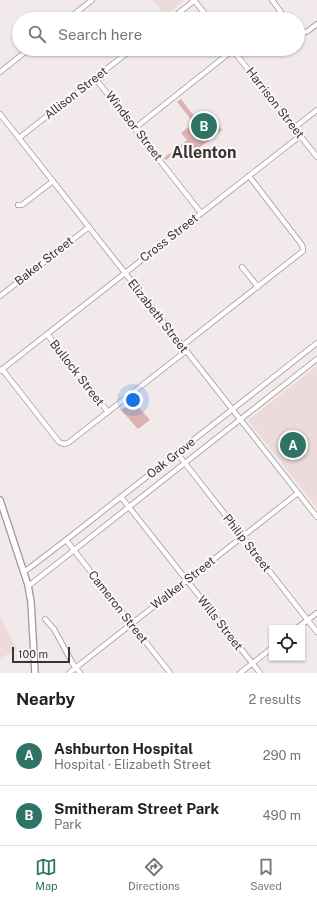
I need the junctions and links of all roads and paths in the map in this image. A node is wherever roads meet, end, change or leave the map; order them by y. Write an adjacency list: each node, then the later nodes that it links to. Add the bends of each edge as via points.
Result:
1 (92, 0): 4 (street)
2 (194, 0): 5 (street); 6 (street)
3 (272, 0): 7 (street)
4 (77, 12)
5 (179, 12)
6 (203, 12)
7 (281, 12)
8 (317, 24): 9 (street)
9 (305, 33)
10 (20, 56): 14 (street)
11 (123, 56): 15 (street, Allison Street)
12 (225, 56): 18 (street)
13 (238, 56): 19 (street, Harrison Street)
14 (0, 72)
15 (95, 78): 18 (street, Windsor Street); 21 (street, Allison Street)
16 (317, 110): 19 (street)
17 (0, 114): 21 (street, Elizabeth Street)
18 (135, 128): 26 (street, Windsor Street)
19 (294, 128): 20 (street, Harrison Street)
20 (300, 136): 22 (street, Harrison Street); 23 (street, Cross Street)
21 (19, 138): 24 (street, Elizabeth Street)
22 (317, 157)
23 (249, 176): 26 (street, Cross Street); 30 (street, via 303,248 301,253)
24 (53, 181): 25 (street, via 22,205); 27 (street, Elizabeth Street)
25 (18, 205)
26 (202, 213): 29 (street, Cross Street)
27 (89, 227): 29 (street, Elizabeth Street); 31 (street, Baker Street)
28 (242, 267): 30 (street)
29 (125, 273): 32 (street, Cross Street); 34 (street, Elizabeth Street)
30 (258, 287): 34 (street)
31 (0, 296)
32 (47, 334): 37 (street, Cross Street); 39 (street, Bullock Street)
33 (317, 343): 38 (street, Oak Grove)
34 (182, 346): 35 (street, Elizabeth Street)
35 (186, 350): 38 (street, Elizabeth Street); 39 (street)
36 (317, 359): 40 (street, Oak Grove)
37 (1, 370): 39 (street, via 61,444 68,442)
38 (232, 410): 40 (street, Elizabeth Street); 41 (street, Oak Grove)
39 (108, 412)
40 (240, 420): 42 (street, Oak Grove); 43 (street, Elizabeth Street)
41 (177, 453): 42 (street, Philip Street); 44 (street, Oak Grove)
42 (185, 463): 46 (street, Oak Grove); 48 (street, Philip Street)
43 (298, 493): 47 (street, Elizabeth Street); 48 (street, Walker Street)
44 (122, 496): 46 (street, Wills Street); 49 (street, Oak Grove)
45 (0, 500): 51 (main road)
46 (129, 506): 50 (street, Oak Grove); 52 (street, Wills Street)
47 (317, 517)
48 (242, 537): 52 (street, Walker Street); 56 (street, Philip Street)
49 (66, 540): 50 (street, Cameron Street); 51 (street, Oak Grove)
50 (74, 550): 53 (street, Oak Grove); 57 (street, Cameron Street)
51 (24, 571): 53 (main road)
52 (187, 580): 57 (street, Walker Street); 61 (street, Wills Street)
53 (28, 585): 63 (main road)
54 (317, 612): 56 (street)
55 (45, 619): 62 (street, via 54,629)
56 (308, 620): 58 (street); 59 (street, Philip Street)
57 (131, 624): 62 (street, Walker Street); 66 (street, Cameron Street)
58 (301, 625)
59 (317, 632)
60 (269, 650): 61 (street)
61 (252, 663): 67 (street); 68 (street, Wills Street)
62 (76, 667): 64 (street, Walker Street); 65 (street)
63 (36, 673)
64 (69, 673)
65 (80, 673)
66 (170, 673)
67 (240, 673)
68 (260, 673)

